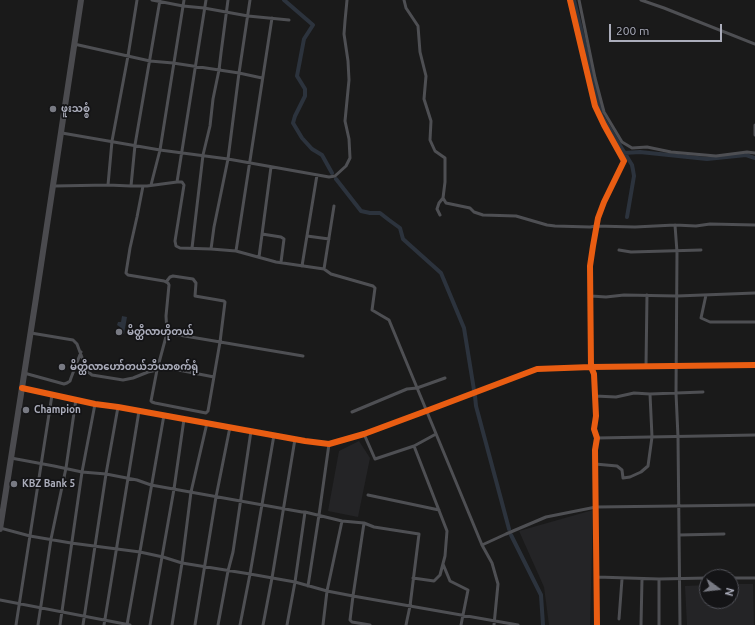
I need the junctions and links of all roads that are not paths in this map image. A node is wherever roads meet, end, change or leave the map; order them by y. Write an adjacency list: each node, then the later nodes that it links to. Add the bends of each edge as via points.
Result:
1 (81, 0): 20 (highway)
2 (137, 0): 22 (street)
3 (152, 0): 13 (street)
4 (184, 0): 14 (street)
5 (206, 0): 15 (street)
6 (228, 0): 16 (street)
7 (250, 0): 17 (street)
8 (347, 0): 41 (street, via 344,34 349,80 345,121 350,158 336,176)
9 (404, 0): 48 (street, via 406,8 418,26 420,52 426,76 424,99 431,121 430,140 435,151 445,158)
10 (570, 0): 53 (street, via 595,106 624,161 604,202)
11 (579, 0): 36 (street, via 604,112 622,142 632,148 647,147 716,156)
12 (641, 0): 21 (street)
13 (160, 1): 14 (street); 23 (street)
14 (183, 6): 15 (street); 24 (street)
15 (204, 8): 16 (street); 25 (street)
16 (227, 13): 17 (street); 26 (street)
17 (248, 16): 18 (street); 27 (street)
18 (272, 18): 19 (street); 28 (street)
19 (289, 20)
20 (74, 44): 22 (street); 30 (highway)
21 (755, 44)
22 (128, 56): 23 (street); 32 (street)
23 (150, 61): 24 (street); 33 (street)
24 (173, 63): 25 (street); 34 (street)
25 (195, 66): 26 (street); 35 (street)
26 (219, 70): 27 (street); 37 (street)
27 (239, 73): 28 (street); 38 (street)
28 (262, 78): 39 (street)
29 (755, 125): 31 (street)
30 (61, 132): 32 (street); 45 (highway)
31 (755, 135)
32 (112, 142): 33 (street); 43 (street)
33 (136, 145): 34 (street); 46 (street)
34 (160, 150): 35 (street); 44 (street)
35 (182, 153): 37 (street); 42 (street)
36 (755, 153)
37 (203, 155): 38 (street); 57 (street)
38 (228, 159): 39 (street); 58 (street)
39 (249, 163): 40 (street); 61 (street)
40 (271, 167): 41 (street); 54 (street)
41 (317, 175): 55 (street)
42 (177, 182): 44 (street); 57 (street, via 184,185 176,246)
43 (108, 185): 45 (street); 46 (street)
44 (151, 185): 47 (street)
45 (53, 186): 74 (highway)
46 (131, 186): 47 (street)
47 (142, 186): 67 (street, via 126,273)
48 (443, 198): 50 (street, via 437,209); 53 (street, via 446,202 470,208 483,215 516,216 555,226)
49 (334, 206): 56 (street)
50 (440, 215)
51 (675, 225): 52 (street); 53 (street); 62 (street)
52 (755, 225)
53 (596, 226): 71 (street, via 590,266)
54 (262, 234): 63 (street); 64 (street, via 284,239)
55 (307, 236): 56 (street); 65 (street)
56 (329, 239): 66 (street)
57 (192, 248): 58 (street)
58 (212, 249): 61 (street)
59 (619, 250): 62 (street)
60 (701, 250): 62 (street)
61 (236, 251): 63 (street)
62 (677, 252): 72 (street)
63 (259, 257): 64 (street)
64 (281, 262): 65 (street)
65 (302, 266): 66 (street)
66 (324, 269): 89 (street, via 331,274 375,288 372,310 390,320)
67 (166, 282): 75 (street, via 169,285); 76 (street, via 173,276 193,279 196,283 195,296 225,302)
68 (755, 293): 70 (street)
69 (647, 295): 71 (street); 72 (street); 81 (street)
70 (706, 295): 72 (street); 73 (street, via 701,318 710,322)
71 (591, 296): 83 (street)
72 (677, 296): 82 (street)
73 (755, 322)
74 (31, 332): 77 (street, via 73,340); 85 (highway)
75 (166, 333): 76 (street); 80 (street)
76 (220, 342): 78 (street); 86 (street)
77 (81, 352): 84 (street, via 92,375 123,380); 85 (street, via 72,378 67,383)
78 (303, 356)
79 (755, 365): 82 (street)
80 (158, 366): 84 (street); 86 (street)
81 (646, 366): 82 (street); 83 (street)
82 (676, 366): 91 (street)
83 (591, 367): 94 (street, via 594,374); 99 (street, via 537,369)
84 (156, 370): 86 (street, via 152,402 206,413)
85 (24, 373): 88 (highway)
86 (214, 377)
87 (445, 378): 89 (street)
88 (22, 388): 93 (street); 116 (highway)
89 (417, 388): 99 (street); 100 (street, via 407,389)
90 (704, 392): 91 (street)
91 (676, 393): 92 (street); 111 (street)
92 (650, 394): 94 (street); 110 (street)
93 (52, 395): 95 (street); 117 (street)
94 (595, 396): 112 (street, via 594,428)
95 (76, 399): 96 (street); 119 (street)
96 (95, 404): 97 (street); 120 (street)
97 (118, 407): 98 (street); 121 (street)
98 (139, 411): 101 (street); 122 (street)
99 (426, 411): 106 (street); 107 (street)
100 (352, 412)
101 (164, 415): 102 (street); 123 (street)
102 (184, 419): 103 (street); 124 (street)
103 (207, 423): 104 (street); 125 (street)
104 (230, 427): 105 (street); 127 (street)
105 (251, 431): 108 (street); 128 (street)
106 (364, 434): 114 (street); 115 (street, via 375,459)
107 (436, 434): 115 (street); 145 (street)
108 (274, 435): 113 (street); 129 (street)
109 (755, 435): 111 (street)
110 (652, 437): 111 (street); 112 (street); 118 (street, via 648,466 641,472 623,478 622,470 617,466)
111 (678, 437): 131 (street)
112 (597, 438): 118 (street)
113 (295, 439): 114 (street); 133 (street)
114 (329, 444): 136 (street)
115 (414, 446): 134 (street)
116 (11, 458): 117 (street); 139 (highway)
117 (41, 464): 119 (street); 142 (street)
118 (595, 464): 132 (street)
119 (66, 468): 120 (street); 143 (street)
120 (82, 472): 121 (street); 144 (street)
121 (106, 474): 122 (street); 146 (street)
122 (128, 478): 123 (street); 147 (street)
123 (151, 484): 124 (street); 148 (street)
124 (174, 489): 125 (street); 149 (street)
125 (191, 492): 127 (street); 150 (street)
126 (368, 495): 134 (street)
127 (216, 497): 128 (street); 152 (street)
128 (241, 501): 129 (street); 153 (street)
129 (262, 505): 133 (street); 154 (street)
130 (755, 505): 131 (street)
131 (679, 506): 132 (street); 141 (street)
132 (596, 507): 145 (street, via 546,517); 157 (street)
133 (284, 509): 135 (street); 155 (street)
134 (439, 510): 151 (street, via 447,531)
135 (305, 512): 136 (street); 165 (street)
136 (319, 516): 137 (street); 166 (street)
137 (342, 521): 138 (street); 167 (street)
138 (364, 523): 156 (street, via 419,534); 168 (street)
139 (0, 529): 142 (street)
140 (724, 534): 141 (street)
141 (679, 535): 164 (street)
142 (30, 536): 143 (street); 170 (street)
143 (52, 539): 144 (street); 172 (street)
144 (71, 543): 146 (street); 173 (street)
145 (482, 545): 178 (street, via 492,563 498,584)
146 (95, 547): 147 (street); 174 (street)
147 (116, 549): 148 (street); 177 (street)
148 (140, 552): 149 (street); 184 (street)
149 (162, 557): 150 (street); 185 (street)
150 (182, 563): 152 (street); 186 (street)
151 (443, 564): 156 (street, via 440,576 434,581); 175 (street, via 450,581 468,590)
152 (205, 567): 153 (street); 187 (street)
153 (228, 570): 154 (street); 188 (street)
154 (250, 574): 155 (street); 189 (street)
155 (272, 578): 165 (street); 190 (street)
156 (413, 578): 171 (street)
157 (597, 578): 161 (street); 198 (street)
158 (699, 578): 164 (street)
159 (739, 578): 160 (street)
160 (755, 578)
161 (622, 579): 162 (street); 176 (street)
162 (642, 579): 163 (street); 199 (street)
163 (659, 579): 164 (street); 200 (street)
164 (679, 579): 201 (street)
165 (295, 582): 166 (street); 191 (street)
166 (308, 586): 167 (street)
167 (327, 591): 168 (street); 192 (street)
168 (353, 596): 171 (street); 193 (street, via 350,620)
169 (0, 600): 170 (street)
170 (19, 604): 172 (street); 179 (street)
171 (410, 606): 175 (street); 194 (street)
172 (41, 608): 173 (street); 180 (street)
173 (61, 613): 174 (street); 181 (street)
174 (84, 616): 177 (street); 182 (street)
175 (463, 616): 178 (street); 195 (street)
176 (619, 619)
177 (104, 620): 183 (street); 184 (street)
178 (495, 621): 196 (street); 197 (street)
179 (16, 625)
180 (38, 625)
181 (60, 625)
182 (83, 625)
183 (104, 625)
184 (128, 625)
185 (150, 625)
186 (172, 625)
187 (195, 625)
188 (218, 625)
189 (240, 625)
190 (263, 625)
191 (287, 625)
192 (323, 625)
193 (370, 625)
194 (406, 625)
195 (461, 625)
196 (494, 625)
197 (518, 625)
198 (597, 625)
199 (641, 625)
200 (659, 625)
201 (680, 625)

